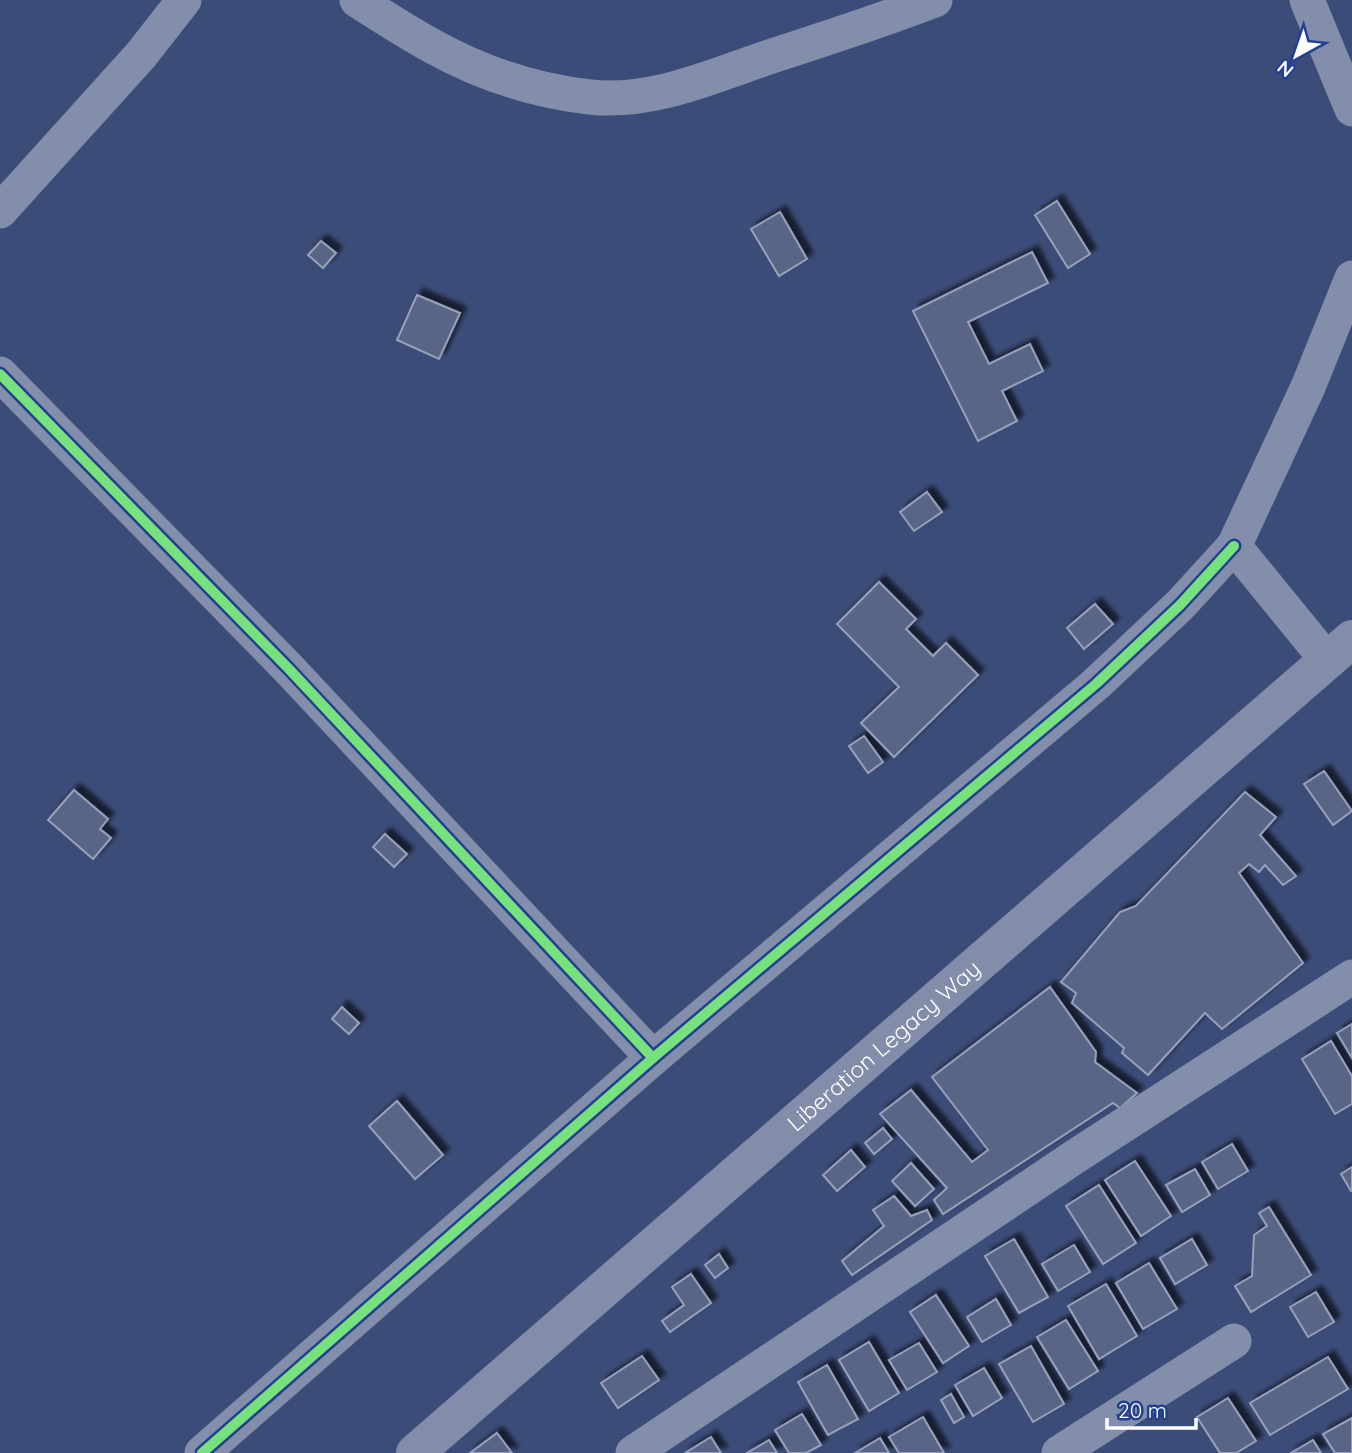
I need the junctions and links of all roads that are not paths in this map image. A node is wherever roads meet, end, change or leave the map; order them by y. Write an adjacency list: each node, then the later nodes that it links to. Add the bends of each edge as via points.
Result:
1 (184, 0): 6 (street, via 141,55)
2 (357, 0): 3 (street, via 435,48 494,74 542,89 630,98 669,90)
3 (935, 0)
4 (1307, 0): 5 (street)
5 (1352, 109)
6 (0, 211)
7 (1352, 278): 9 (street, via 1308,387)
8 (0, 374): 12 (street, via 289,669)
9 (1234, 546): 10 (street); 12 (street, via 1180,605 1096,684)
10 (1340, 649): 15 (main road, Liberation Legacy Way)
11 (1352, 977): 16 (street)
12 (653, 1058): 14 (street)
13 (1234, 1341): 17 (street)
14 (202, 1453)
15 (415, 1453)
16 (633, 1453)
17 (1059, 1453)

